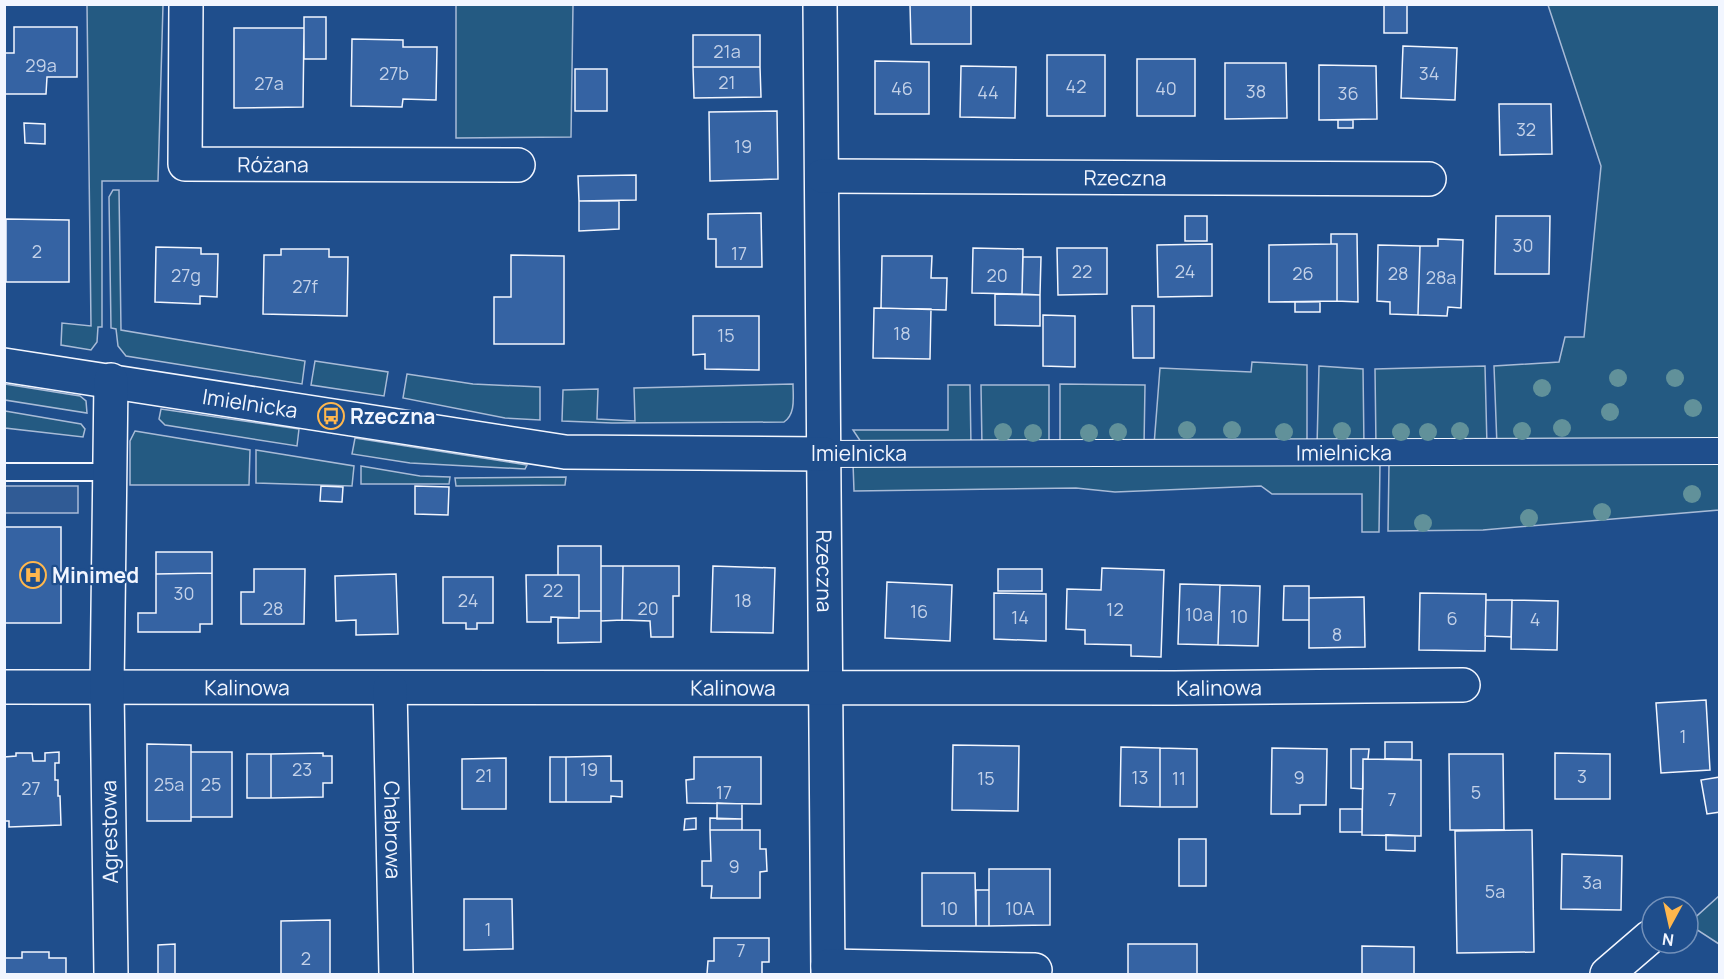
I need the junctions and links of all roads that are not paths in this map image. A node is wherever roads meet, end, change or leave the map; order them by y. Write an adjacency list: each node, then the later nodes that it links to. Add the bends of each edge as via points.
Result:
1 (186, 4): 3 (street, Różana, via 185,164)
2 (820, 4): 4 (street, Rzeczna)
3 (518, 165)
4 (822, 177): 5 (street, Rzeczna); 9 (street, Rzeczna)
5 (1429, 179)
6 (4, 365): 7 (street, Imielnicka)
7 (111, 380): 9 (street, Imielnicka, via 565,452); 11 (street, Agrestowa)
8 (1719, 451): 9 (street, Imielnicka)
9 (824, 454): 14 (street, Rzeczna)
10 (4, 472): 11 (lane)
11 (110, 472): 16 (street, Agrestowa)
12 (1463, 685): 14 (street, Kalinowa)
13 (4, 687): 16 (street, Kalinowa)
14 (826, 687): 15 (street, Kalinowa); 18 (street, Rzeczna)
15 (390, 688): 16 (street, Kalinowa); 21 (street, Chabrowa)
16 (107, 689): 20 (street, Agrestowa)
17 (1640, 946): 22 (street)
18 (828, 970): 19 (street, Rzeczna)
19 (1035, 970)
20 (111, 975)
21 (396, 975)
22 (1607, 975)

